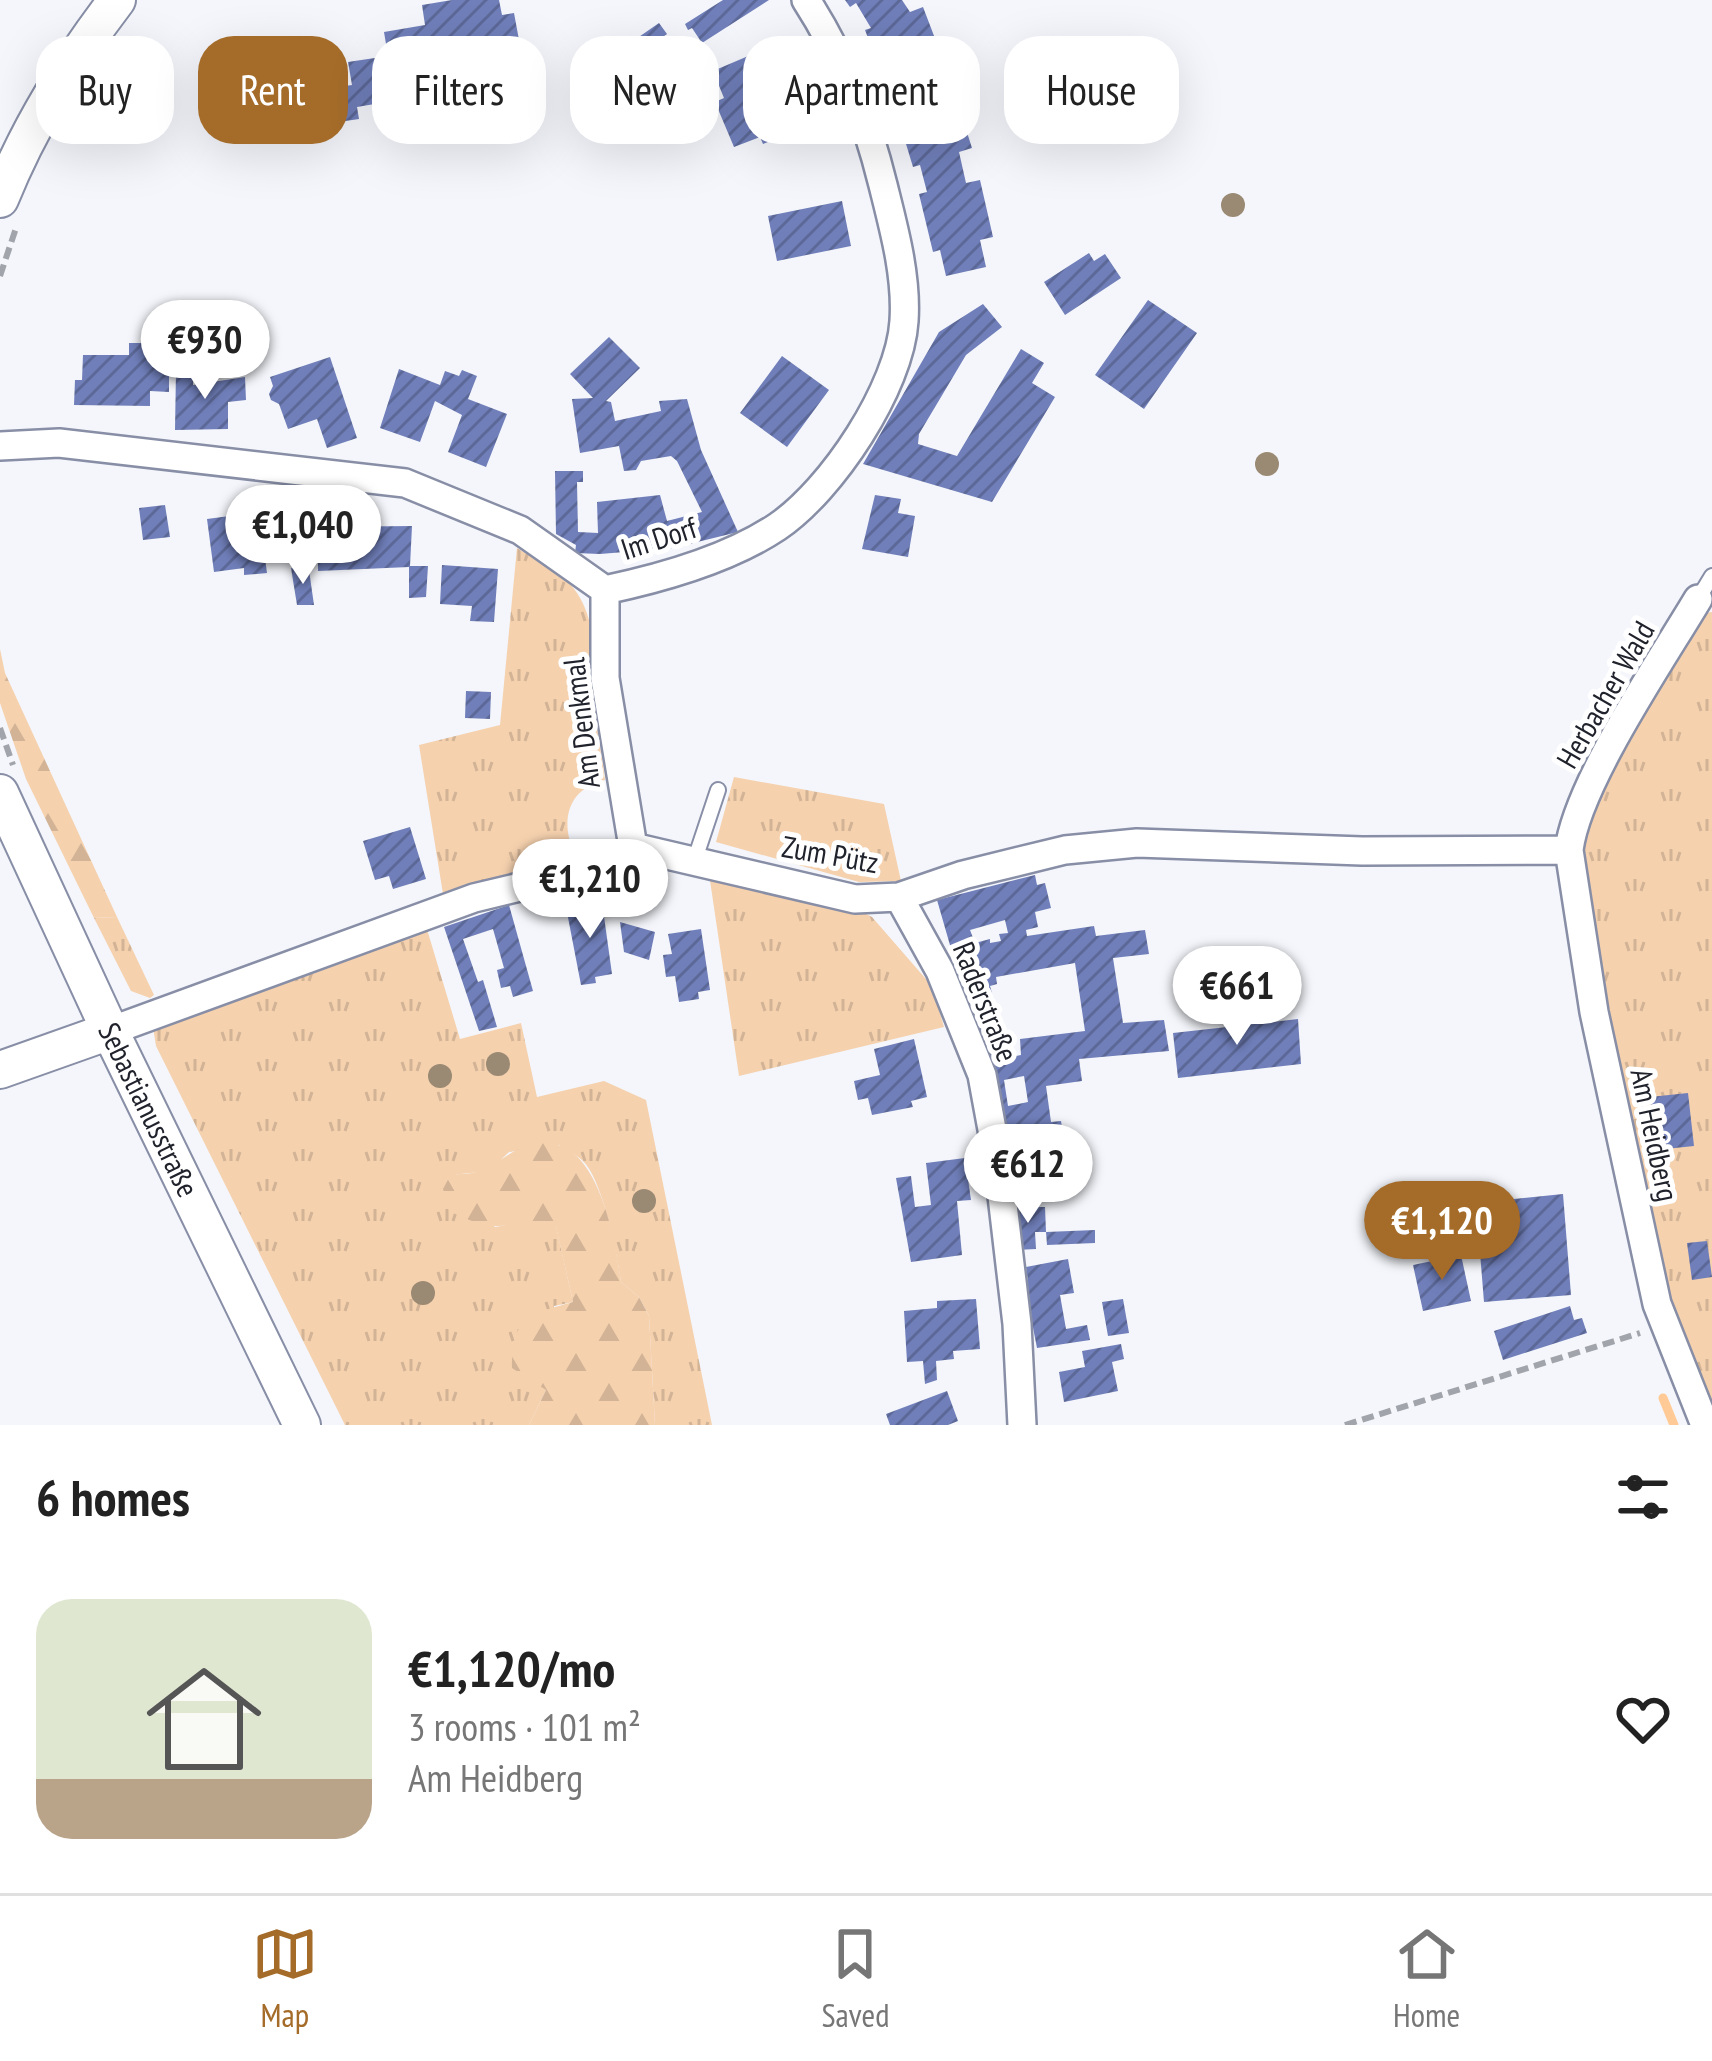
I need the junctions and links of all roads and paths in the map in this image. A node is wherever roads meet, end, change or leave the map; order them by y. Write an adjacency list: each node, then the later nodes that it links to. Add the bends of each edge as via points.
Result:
1 (117, 0): 3 (street, via 30,129)
2 (806, 0): 6 (street, Im Dorf, via 833,45 877,160 904,300 899,352 861,432 781,525 748,544)
3 (0, 199)
4 (0, 446): 6 (street, Im Dorf, via 59,443 405,483 520,530)
5 (1705, 588): 10 (street, Herbacher Wald, via 1588,793)
6 (605, 590): 9 (street, Am Denkmal, via 605,678)
7 (718, 790): 11 (lane)
8 (0, 793): 13 (street, Sebastianusstraße)
9 (633, 847): 11 (street, Zum Pütz); 13 (street, via 603,867 474,898)
10 (1569, 850): 12 (street, Zum Pütz, via 1137,843 1017,860); 15 (street, Am Heidberg, via 1594,1012)
11 (695, 859): 12 (street, Zum Pütz, via 855,899)
12 (899, 897): 17 (street, Raderstraße, via 982,1075 1017,1324)
13 (110, 1031): 14 (street); 16 (street, Sebastianusstraße)
14 (0, 1070)
15 (1665, 1325): 18 (path); 19 (street, Am Heidberg)
16 (302, 1425)
17 (1022, 1425)
18 (1345, 1425)
19 (1705, 1425)

